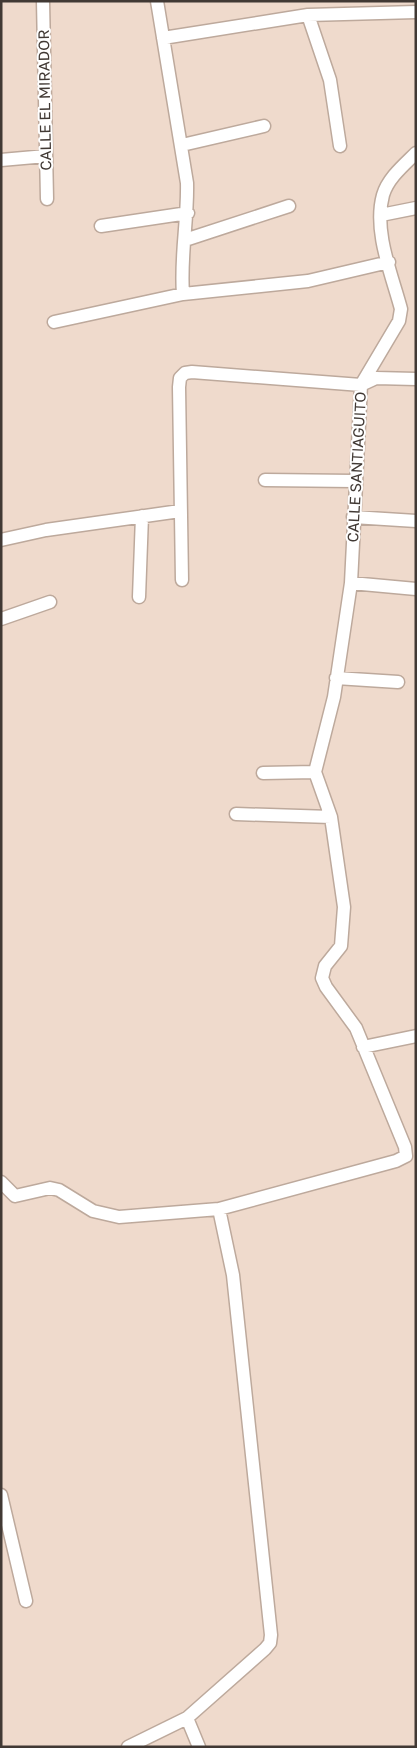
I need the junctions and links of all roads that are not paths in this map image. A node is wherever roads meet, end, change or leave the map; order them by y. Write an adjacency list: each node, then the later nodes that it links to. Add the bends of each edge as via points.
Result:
1 (43, 1): 10 (street, CALLE EL MIRADOR)
2 (157, 1): 5 (street)
3 (416, 12): 4 (street)
4 (308, 14): 5 (street); 8 (street, via 330,80)
5 (163, 38): 7 (street)
6 (264, 126): 7 (street)
7 (182, 145): 15 (street)
8 (340, 146)
9 (416, 153): 16 (street, CALLE SANTIAGUITO, via 390,180 383,196)
10 (46, 156): 11 (street); 12 (street, CALLE EL MIRADOR)
11 (1, 160)
12 (46, 199)
13 (289, 206): 18 (street)
14 (416, 208): 16 (street)
15 (188, 213): 17 (street); 18 (street)
16 (381, 215): 19 (street, CALLE SANTIAGUITO)
17 (101, 226)
18 (185, 240): 20 (street)
19 (389, 262): 20 (street, via 308,281); 23 (street, CALLE SANTIAGUITO, via 401,309 399,321)
20 (183, 294): 21 (street)
21 (54, 322)
22 (416, 379): 23 (street, via 376,378)
23 (361, 385): 25 (street, CALLE SANTIAGUITO); 26 (street, via 185,373 180,378)
24 (264, 480): 25 (street)
25 (354, 481): 28 (street, CALLE SANTIAGUITO)
26 (180, 511): 27 (street); 31 (street)
27 (142, 516): 30 (street); 34 (street)
28 (353, 517): 29 (street); 32 (street, CALLE SANTIAGUITO)
29 (416, 521)
30 (1, 540)
31 (182, 580)
32 (351, 583): 33 (street); 37 (street, CALLE SANTIAGUITO)
33 (416, 589)
34 (139, 596)
35 (50, 602): 36 (street)
36 (1, 619)
37 (336, 678): 38 (street); 39 (street, CALLE SANTIAGUITO)
38 (398, 682)
39 (316, 772): 40 (street); 42 (street)
40 (263, 773)
41 (236, 814): 42 (street)
42 (331, 817): 44 (street, via 342,881 344,931 342,946 325,966 322,978 356,1028)
43 (416, 1036): 44 (street)
44 (363, 1047): 46 (street, via 406,1156)
45 (1, 1182): 46 (street, via 16,1196 50,1188 93,1211 119,1217)
46 (219, 1209): 49 (street, via 233,1275 271,1635 265,1649)
47 (1, 1495): 48 (street)
48 (26, 1601)
49 (187, 1718): 50 (street); 51 (street)
50 (128, 1747)
51 (199, 1747)

